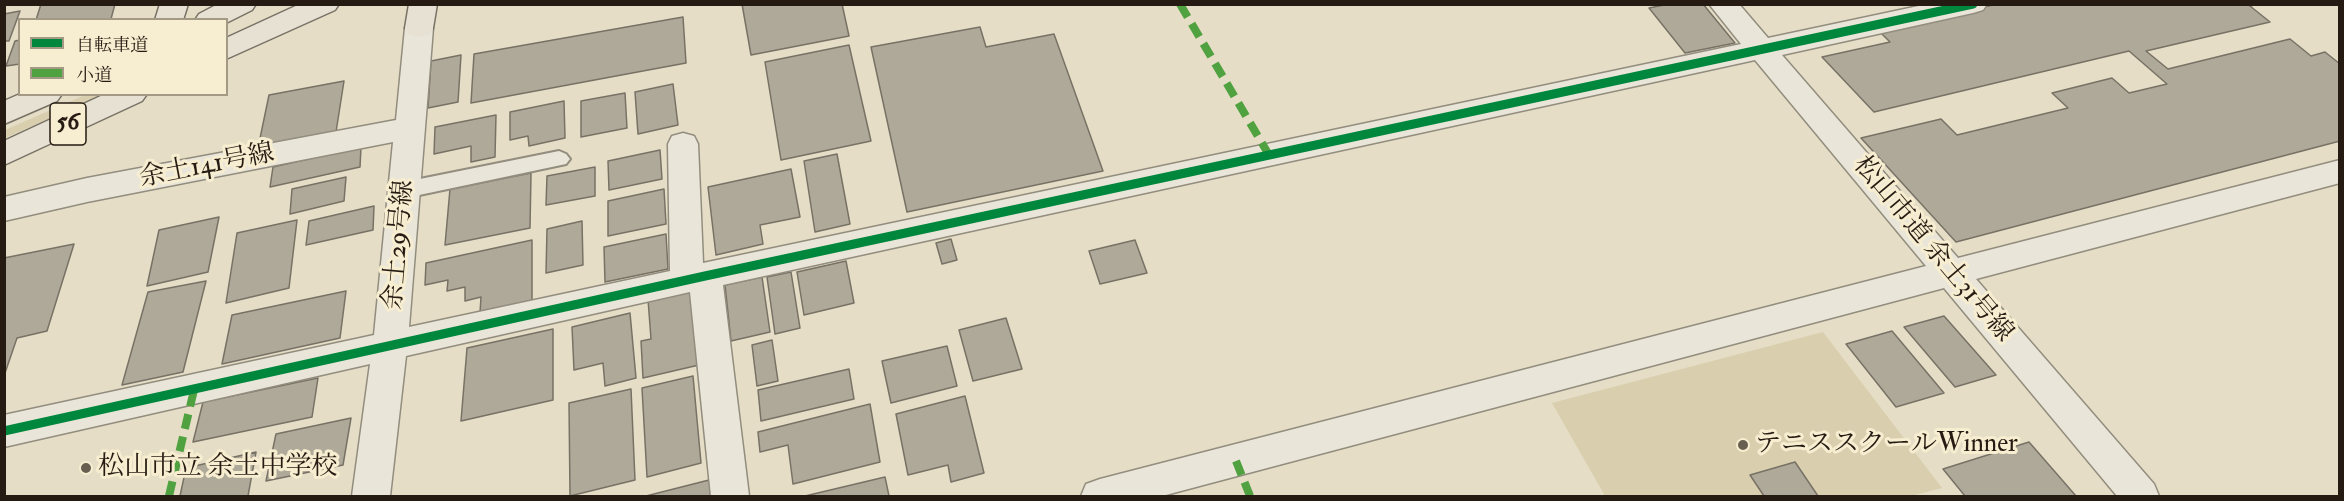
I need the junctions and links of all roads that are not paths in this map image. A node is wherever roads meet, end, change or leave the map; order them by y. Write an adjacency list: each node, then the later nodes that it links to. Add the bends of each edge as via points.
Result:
1 (242, 4): 6 (highway)
2 (325, 4): 7 (highway)
3 (1723, 4): 8 (street, 松山市道 余土31号線)
4 (1973, 4): 8 (street)
5 (421, 16): 12 (street, 余土29号線)
6 (213, 18)
7 (228, 49)
8 (1762, 50): 19 (street, 松山市道 余土31号線); 20 (street)
9 (43, 96): 11 (highway, 56)
10 (128, 96): 14 (highway, 56)
11 (4, 114)
12 (411, 128): 17 (street, 余土29号線); 18 (street, 余土141号線)
13 (682, 144): 20 (street)
14 (4, 154)
15 (559, 159): 17 (lane)
16 (2340, 171): 19 (street)
17 (405, 190): 21 (street, 余土29号線)
18 (4, 209)
19 (1950, 273): 25 (street); 26 (street, 松山市道 余土31号線)
20 (696, 278): 21 (street); 24 (street)
21 (390, 347): 22 (street); 23 (street, 余土29号線)
22 (4, 431)
23 (371, 496)
24 (730, 496)
25 (1100, 496)
26 (2140, 496)

